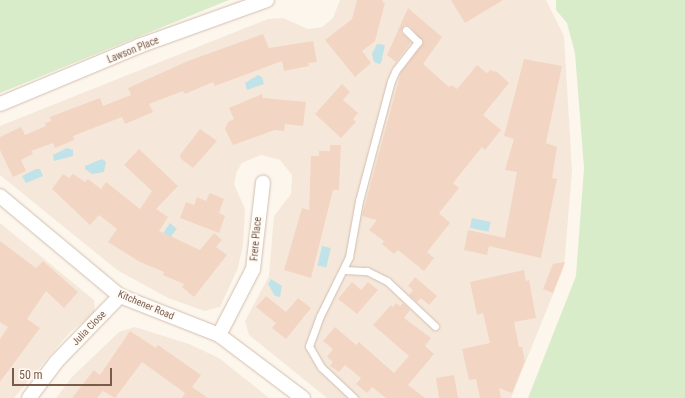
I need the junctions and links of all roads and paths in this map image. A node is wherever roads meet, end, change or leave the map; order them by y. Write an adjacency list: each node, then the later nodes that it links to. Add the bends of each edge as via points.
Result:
1 (267, 0): 3 (street, Lawson Place, via 139,46)
2 (406, 30): 6 (lane, via 418,42 396,70 391,81 359,201)
3 (0, 104)
4 (263, 183): 9 (street, Frere Place, via 253,269)
5 (0, 196): 7 (street, Kitchener Road)
6 (344, 270): 8 (lane, via 367,271 387,281); 12 (lane, via 320,316 309,346 321,367)
7 (120, 296): 9 (street, Kitchener Road); 10 (street, Julia Close, via 57,361)
8 (435, 326)
9 (219, 335): 11 (street, Kitchener Road)
10 (29, 398)
11 (303, 398)
12 (354, 398)

